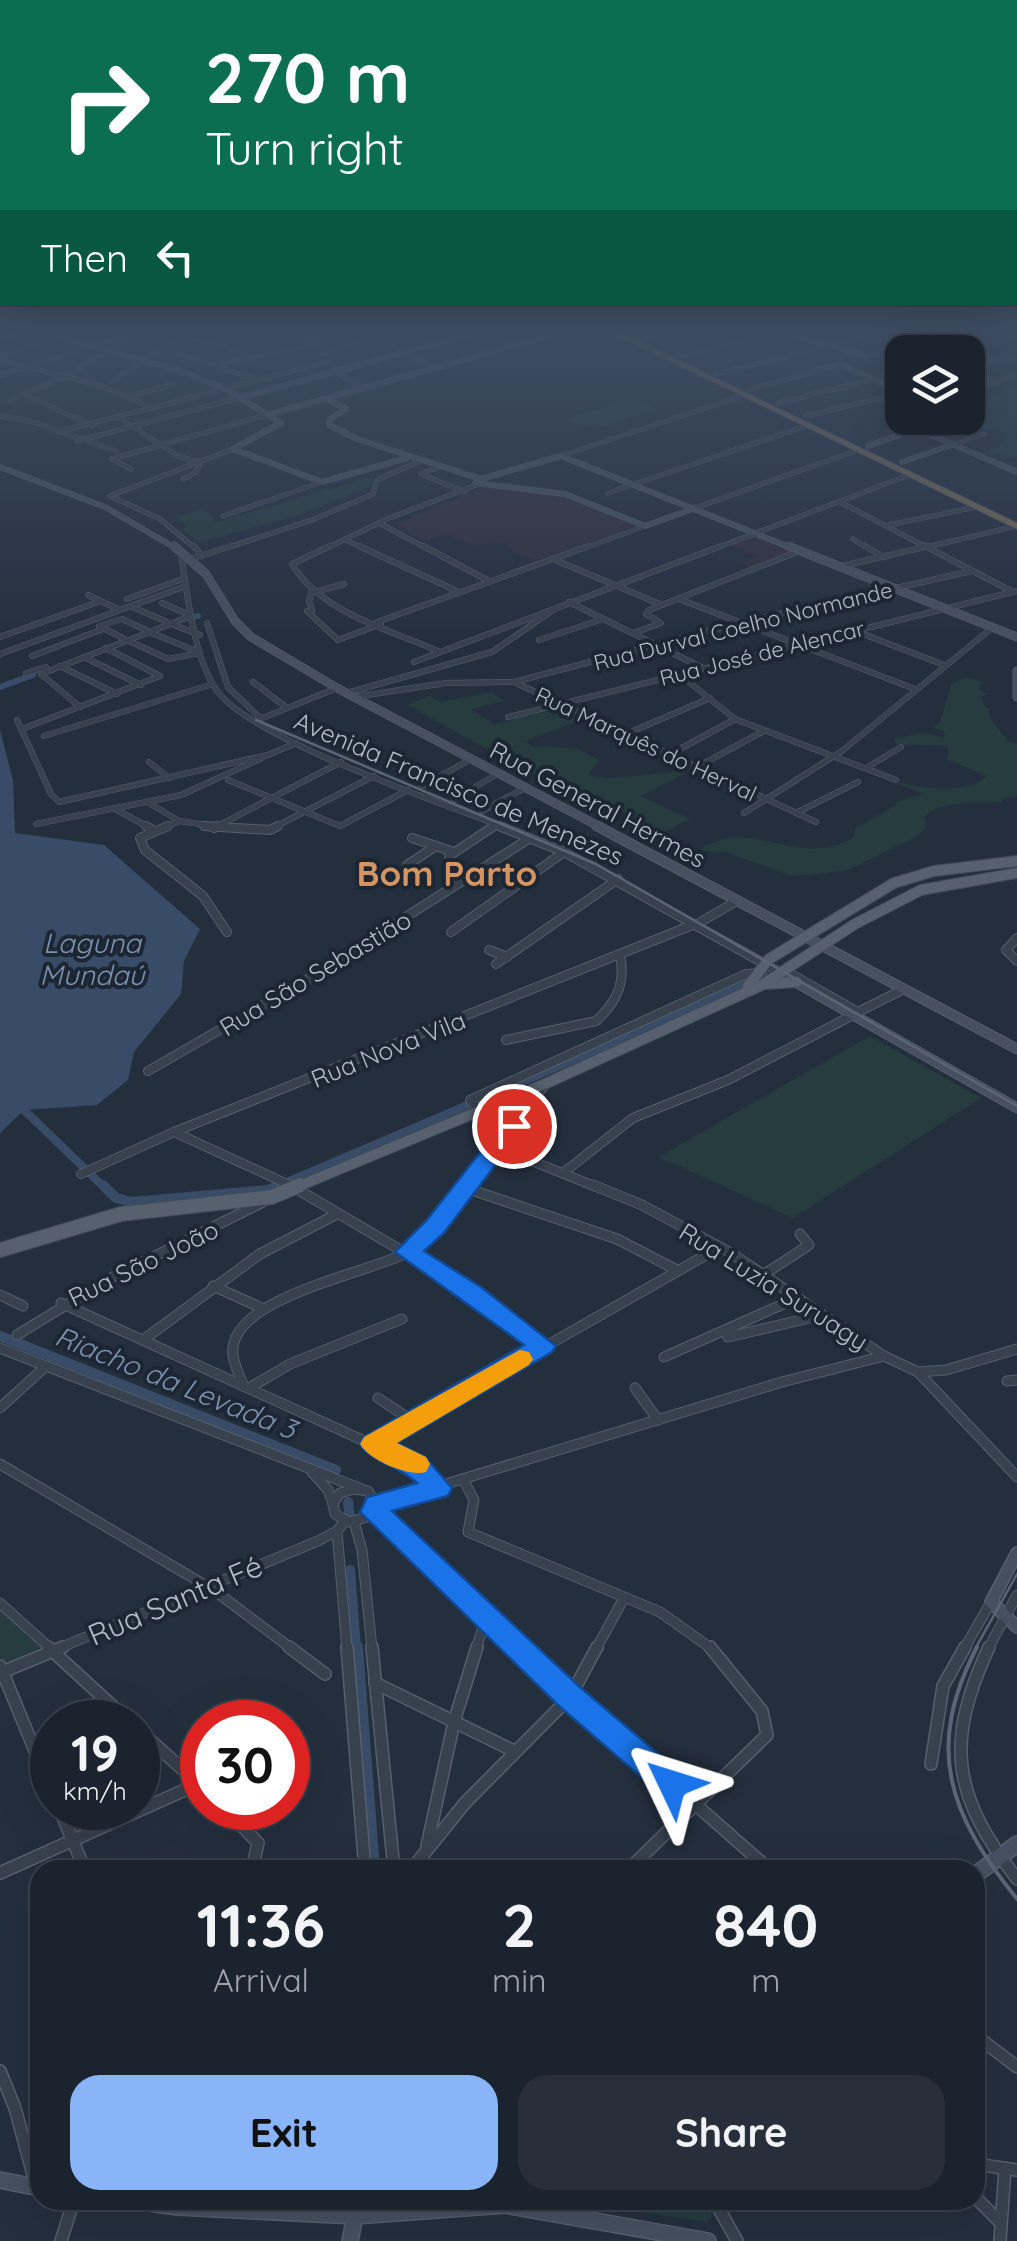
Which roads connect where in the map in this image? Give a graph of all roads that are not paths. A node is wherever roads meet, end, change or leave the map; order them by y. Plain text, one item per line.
1 (61, 434) edge
2 (108, 434) edge
3 (141, 434) edge
4 (201, 434) edge
5 (265, 434) edge
6 (347, 434) edge
7 (627, 434) edge
8 (770, 434) edge
9 (830, 434) edge
10 (839, 434) edge
11 (900, 435) edge
12 (932, 435) edge
13 (980, 435) edge
14 (77, 441) junction
15 (951, 443) junction
16 (161, 445) junction
17 (868, 446) junction
18 (233, 449) junction
19 (858, 450) junction
20 (116, 451) dead end
21 (561, 456) junction
22 (418, 462) junction
23 (902, 462) junction
24 (200, 464) junction
25 (0, 467) edge
26 (131, 468) dead end
27 (436, 468) junction
28 (1017, 472) edge
29 (909, 475) junction
30 (184, 480) dead end
31 (322, 482) junction
32 (479, 482) junction
33 (634, 484) junction
34 (458, 488) junction
35 (465, 492) junction
36 (608, 493) dead end
37 (845, 500) junction
38 (976, 506) junction
39 (694, 508) junction
40 (222, 516) dead end
41 (1017, 516) edge
42 (379, 523) junction
43 (645, 526) junction
44 (889, 526) junction
45 (1017, 526) edge
46 (756, 532) junction
47 (344, 540) junction
48 (854, 540) dead end
49 (928, 546) junction
50 (802, 550) junction
51 (202, 556) junction
52 (186, 557) junction
53 (884, 557) junction
54 (553, 559) junction
55 (842, 566) junction
56 (972, 571) junction
57 (185, 578) junction
58 (490, 581) junction
59 (344, 584) dead end
60 (612, 585) junction
61 (186, 586) junction
62 (895, 588) junction
63 (314, 591) junction
64 (1015, 591) edge
65 (460, 592) junction
66 (88, 595) dead end
67 (679, 598) junction
68 (101, 601) junction
69 (128, 602) junction
70 (569, 602) junction
71 (162, 603) dead end
72 (560, 604) junction
73 (662, 605) junction
74 (947, 608) junction
75 (120, 610) junction
76 (189, 614) junction
77 (602, 619) junction
78 (169, 623) junction
79 (207, 623) dead end
80 (379, 623) junction
81 (739, 623) junction
82 (103, 627) junction
83 (992, 627) junction
84 (148, 631) junction
85 (855, 631) junction
86 (634, 634) junction
87 (0, 637) edge
88 (82, 637) junction
89 (1017, 637) edge
90 (200, 638) junction
91 (126, 639) junction
92 (213, 640) junction
93 (539, 640) dead end
94 (796, 644) junction
95 (59, 646) junction
96 (660, 646) junction
97 (103, 647) junction
98 (438, 651) junction
99 (0, 654) edge
100 (201, 654) junction
101 (81, 656) junction
102 (414, 662) dead end
103 (58, 665) junction
104 (944, 666) junction
105 (703, 668) junction
106 (1017, 672) edge
107 (26, 673) dead end
108 (37, 674) junction
109 (679, 674) junction
110 (253, 682) dead end
111 (514, 682) junction
112 (213, 684) junction
113 (378, 685) junction
114 (142, 686) junction
115 (337, 688) junction
116 (915, 689) junction
117 (386, 690) junction
118 (117, 694) junction
119 (351, 695) junction
120 (1017, 695) edge
121 (710, 698) junction
122 (556, 704) junction
123 (80, 707) junction
124 (287, 708) junction
125 (508, 716) dead end
126 (260, 718) junction
127 (736, 719) junction
128 (17, 720) dead end
129 (251, 723) junction
130 (22, 729) junction
131 (762, 732) junction
132 (624, 735) junction
133 (44, 736) dead end
134 (296, 744) junction
135 (901, 746) dead end
136 (268, 755) junction
137 (669, 756) junction
138 (832, 756) junction
139 (471, 759) junction
140 (149, 762) dead end
141 (341, 762) junction
142 (697, 768) junction
143 (866, 768) junction
144 (497, 774) junction
145 (374, 776) junction
146 (169, 778) junction
147 (228, 780) junction
148 (896, 780) dead end
149 (858, 782) dead end
150 (421, 787) dead end
151 (525, 788) junction
152 (408, 790) junction
153 (272, 798) junction
154 (454, 800) dead end
155 (768, 801) junction
156 (148, 802) junction
157 (117, 810) junction
158 (306, 812) junction
159 (482, 812) dead end
160 (744, 813) dead end
161 (796, 813) junction
162 (180, 821) junction
163 (816, 822) dead end
164 (36, 824) dead end
165 (495, 825) junction
166 (214, 828) junction
167 (155, 831) junction
168 (412, 838) dead end
169 (530, 838) junction
170 (436, 846) junction
171 (564, 852) junction
172 (1017, 861) edge
173 (407, 865) dead end
174 (1017, 873) edge
175 (618, 878) junction
176 (737, 901) junction
177 (860, 902) junction
178 (877, 911) junction
179 (839, 916) junction
180 (698, 923) junction
181 (855, 924) junction
182 (227, 932) dead end
183 (451, 932) dead end
184 (806, 936) junction
185 (1017, 938) edge
186 (822, 944) junction
187 (489, 950) dead end
188 (783, 950) junction
189 (620, 956) junction
190 (507, 957) junction
191 (801, 958) junction
192 (1017, 961) edge
193 (496, 964) dead end
194 (782, 972) junction
195 (763, 974) junction
196 (797, 982) junction
197 (904, 990) junction
198 (855, 1014) junction
199 (674, 1016) junction
200 (587, 1024) junction
201 (506, 1040) dead end
202 (605, 1040) junction
203 (1017, 1049) edge
204 (148, 1071) dead end
205 (546, 1083) junction
206 (473, 1105) junction
207 (1017, 1108) edge
208 (174, 1132) junction
209 (424, 1134) joint
210 (497, 1147) junction
211 (85, 1172) dead end
212 (563, 1173) junction
213 (291, 1185) junction
214 (466, 1188) junction
215 (272, 1198) junction
216 (337, 1214) junction
217 (800, 1234) dead end
218 (720, 1247) junction
219 (0, 1250) edge
220 (408, 1252) junction
221 (677, 1270) junction
222 (763, 1275) junction
223 (213, 1286) junction
224 (0, 1295) edge
225 (797, 1298) junction
226 (61, 1303) junction
227 (22, 1306) dead end
228 (264, 1309) junction
229 (822, 1314) junction
230 (402, 1319) dead end
231 (17, 1335) dead end
232 (728, 1337) dead end
233 (143, 1340) junction
234 (543, 1346) junction
235 (0, 1348) edge
236 (1017, 1349) edge
237 (884, 1356) junction
238 (664, 1357) dead end
239 (46, 1366) junction
240 (918, 1372) junction
241 (246, 1386) junction
242 (636, 1388) dead end
243 (378, 1398) dead end
244 (0, 1408) edge
245 (658, 1420) junction
246 (413, 1421) junction
247 (374, 1444) junction
248 (0, 1464) edge
249 (308, 1469) junction
250 (1017, 1477) edge
251 (464, 1480) junction
252 (438, 1488) junction
253 (362, 1489) junction
254 (332, 1504) junction
255 (376, 1509) junction
256 (345, 1525) junction
257 (1017, 1553) edge
258 (206, 1586) junction
259 (1017, 1595) edge
260 (624, 1598) junction
261 (990, 1602) junction
262 (0, 1603) edge
263 (1006, 1614) junction
264 (486, 1618) junction
265 (1017, 1627) edge
266 (52, 1652) junction
267 (1, 1670) edge
268 (325, 1674) dead end
269 (375, 1682) junction
270 (570, 1697) junction
271 (105, 1700) edge
272 (454, 1722) junction
273 (30, 1739) edge
274 (160, 1750) edge
275 (514, 1751) junction
276 (931, 1764) dead end
277 (180, 1768) edge
278 (180, 1795) edge
279 (698, 1806) junction
280 (68, 1830) edge
281 (246, 1830) edge
282 (73, 1842) junction
283 (1017, 1844) edge
284 (426, 1848) junction
285 (998, 1858) junction
286 (30, 1860) edge
287 (31, 1860) edge
288 (81, 1860) edge
289 (254, 1860) edge
290 (364, 1860) edge
291 (393, 1860) edge
292 (417, 1860) edge
293 (641, 1860) edge
294 (759, 1860) edge
295 (985, 1868) edge
296 (0, 1873) edge
297 (1017, 1880) edge
298 (985, 2042) edge
299 (1017, 2066) edge
300 (0, 2071) edge
301 (30, 2160) edge
302 (985, 2165) edge
303 (1011, 2169) edge
304 (0, 2180) edge
305 (30, 2186) edge
306 (985, 2207) edge
307 (71, 2210) edge
308 (352, 2210) edge
309 (549, 2210) edge
310 (720, 2210) edge
311 (1001, 2223) junction
312 (61, 2241) edge
313 (350, 2241) edge
314 (708, 2241) edge
315 (737, 2241) edge
316 (1000, 2241) edge

1 - 14 street
2 - 14 street
3 - 16 street
4 - 16 street
5 - 18 street
6 - 32 street
7 - 21 street
8 - 33 street
9 - 19 highway
10 - 17 highway
11 - 17 street
12 - 15 street
13 - 15 street
14 - 20 street
15 - 23 street
15 - 28 street
16 - 24 street
16 - 26 street
17 - 23 highway
18 - 24 street
18 - 31 street
19 - 29 highway
19 - 39 street
21 - 32 street
21 - 33 street
22 - 27 street
22 - 31 street
22 - 51 street
23 - 41 highway
24 - 30 street
24 - 51 street
25 - 52 street, Rua General Hermes
27 - 32 street
27 - 34 street
29 - 37 street
29 - 38 highway
31 - 40 street
32 - 34 street
32 - 35 street
32 - 43 street
33 - 36 street
33 - 39 street
34 - 35 street
35 - 42 street
37 - 44 street
37 - 46 street
38 - 44 street
38 - 45 highway
39 - 43 street
39 - 46 street
42 - 47 street
42 - 58 street
43 - 54 street
44 - 49 street
45 - 49 street
46 - 50 street
46 - 60 street
47 - 63 street
47 - 65 street
48 - 53 street
49 - 53 street
49 - 56 street
50 - 55 street
50 - 67 street
51 - 52 street
52 - 57 street, Avenida Francisco de Menezes
52 - 115 street, Rua General Hermes
53 - 55 street
54 - 58 street
54 - 60 street
55 - 62 street
56 - 62 street, Rua Durval Coelho Normande
56 - 64 street
57 - 61 street, Avenida Francisco de Menezes
57 - 69 street
58 - 65 street
59 - 63 street
60 - 70 street
60 - 73 street
61 - 69 street
61 - 76 street, Avenida Francisco de Menezes
62 - 74 street
62 - 81 street, Rua Durval Coelho Normande
63 - 80 street
63 - 80 street
64 - 74 street, Rua José de Alencar
65 - 80 street
66 - 68 street
67 - 73 street
67 - 81 street
68 - 75 street
68 - 87 street
69 - 75 street
69 - 78 street
70 - 72 street
70 - 77 street
71 - 76 street
72 - 98 street
72 - 113 street
73 - 86 street
74 - 83 street
74 - 85 street, Rua José de Alencar
75 - 99 street
76 - 78 street
76 - 90 street, Avenida Francisco de Menezes
77 - 86 street
77 - 93 street
78 - 84 street
78 - 90 street
79 - 92 street
80 - 98 street
81 - 94 street
81 - 96 street, Rua Durval Coelho Normande
82 - 84 street
82 - 88 street
82 - 91 street
83 - 89 street
83 - 104 street
84 - 91 street
84 - 100 street
85 - 94 street, Rua José de Alencar
85 - 104 street
86 - 96 street
88 - 95 street
88 - 97 street
90 - 92 street
90 - 100 street, Avenida Francisco de Menezes
91 - 97 street
91 - 100 street
92 - 126 street
94 - 105 street, Rua José de Alencar
94 - 116 street
95 - 101 street
95 - 103 street
96 - 105 street
96 - 111 street, Rua Durval Coelho Normande
97 - 101 street
97 - 114 street
98 - 102 street
100 - 112 street, Avenida Francisco de Menezes
101 - 103 street
101 - 114 street
103 - 108 street
103 - 118 street
104 - 116 street
105 - 109 street, Rua José de Alencar
106 - 120 street
107 - 108 street
108 - 123 street
109 - 121 street
109 - 122 street, Rua José de Alencar
110 - 124 street
111 - 117 street, Rua Marquês do Herval
111 - 122 street, Rua Marquês do Herval
112 - 129 street, Avenida Francisco de Menezes
112 - 133 street
113 - 117 street
113 - 119 street
114 - 118 street
115 - 119 street, Rua General Hermes
115 - 124 street
116 - 138 street
117 - 119 street, Rua Marquês do Herval
118 - 123 street
119 - 139 street, Rua General Hermes
121 - 127 street
121 - 132 street
122 - 125 street, Rua José de Alencar
122 - 132 street, Rua Marquês do Herval
123 - 130 street
124 - 126 street
126 - 129 street
127 - 131 street
127 - 137 street
128 - 130 street
129 - 134 street, Avenida Francisco de Menezes
130 - 146 street
131 - 138 street
131 - 142 street
132 - 137 street, Rua Marquês do Herval
134 - 136 street
134 - 141 street, Avenida Francisco de Menezes
135 - 143 street
136 - 146 street
136 - 147 street
137 - 142 street, Rua Marquês do Herval
138 - 143 street
138 - 155 street
139 - 144 street, Rua General Hermes
139 - 150 street
140 - 146 street
141 - 145 street, Avenida Francisco de Menezes
141 - 153 street
142 - 155 street, Rua Marquês do Herval
143 - 148 street
144 - 151 street, Rua General Hermes
144 - 154 street
145 - 152 street, Avenida Francisco de Menezes
145 - 158 street
147 - 153 street
147 - 156 street
149 - 161 street
151 - 159 street
151 - 176 street, Rua General Hermes
152 - 158 street
152 - 165 street, Avenida Francisco de Menezes
153 - 158 street
153 - 166 street
155 - 160 street
155 - 161 street, Rua Marquês do Herval
156 - 157 street
156 - 162 street
157 - 164 street
157 - 167 street
158 - 166 street
161 - 163 street, Rua Marquês do Herval
162 - 166 street
162 - 167 street
165 - 169 street, Avenida Francisco de Menezes
165 - 170 street
167 - 182 street
168 - 170 street
169 - 171 street, Avenida Francisco de Menezes
169 - 204 street, Rua São Sebastião
170 - 173 street
171 - 175 street, Avenida Francisco de Menezes
171 - 183 street
172 - 177 main road
174 - 178 main road
175 - 180 street, Avenida Francisco de Menezes
175 - 190 street
176 - 180 street, Rua Nova Vila
176 - 184 street, Rua General Hermes
177 - 178 main road
177 - 179 main road
178 - 181 main road
179 - 181 main road
179 - 184 main road
180 - 189 street, Rua Nova Vila
180 - 195 street, Avenida Francisco de Menezes
181 - 186 main road
184 - 186 street, Rua General Hermes
184 - 188 main road
185 - 192 street
186 - 191 main road
186 - 197 street, Rua General Hermes
187 - 190 street
188 - 191 main road
188 - 195 main road
189 - 200 street
189 - 208 street, Rua Nova Vila
190 - 193 street
191 - 194 main road
194 - 195 main road
194 - 195 street, Avenida Francisco de Menezes
194 - 196 street, Avenida Francisco de Menezes
194 - 198 street
195 - 196 main road
195 - 199 main road
195 - 199 street
196 - 198 street, Avenida Francisco de Menezes
197 - 198 street
197 - 203 street, Rua General Hermes
198 - 207 street, Avenida Francisco de Menezes
198 - 212 street
199 - 202 street
199 - 205 main road
200 - 201 street
200 - 202 street
202 - 206 street
205 - 206 main road
205 - 210 street
206 - 209 main road
208 - 211 street, Rua Nova Vila
208 - 213 street
209 - 213 main road
210 - 212 street, Rua Luzia Suruagy
210 - 214 street
212 - 218 street, Rua Luzia Suruagy
213 - 215 main road
213 - 216 street
214 - 220 street
214 - 221 street
215 - 219 main road
215 - 226 street, Rua São João
216 - 220 street
216 - 223 street
217 - 222 street
218 - 221 street
218 - 222 street, Rua Luzia Suruagy
220 - 228 street
220 - 234 street
221 - 234 street
222 - 225 street, Rua Luzia Suruagy
223 - 228 street
223 - 233 street
224 - 227 street
225 - 229 street, Rua Luzia Suruagy
225 - 238 street
226 - 231 street, Rua São João
226 - 233 street
228 - 241 street
229 - 232 street
229 - 237 street, Rua Luzia Suruagy
230 - 241 street
233 - 241 street
234 - 246 street
235 - 239 street
236 - 240 street
237 - 240 street, Rua Luzia Suruagy
237 - 245 street
239 - 244 street
239 - 249 street
240 - 250 street, Rua Luzia Suruagy
241 - 247 street
242 - 245 street
243 - 246 street
245 - 251 street
246 - 247 street
247 - 252 street
248 - 258 street
249 - 253 street
249 - 254 street
251 - 252 street
251 - 260 street
252 - 255 street
253 - 254 street
253 - 255 street
254 - 256 street
255 - 256 street
255 - 264 street
256 - 258 street, Rua Santa Fé
256 - 269 street
256 - 290 street
257 - 261 street
258 - 266 street, Rua Santa Fé
258 - 268 street
259 - 263 street
260 - 270 street
260 - 279 street
261 - 263 street
261 - 276 street
262 - 266 street
263 - 265 street
263 - 285 street
264 - 270 street
264 - 272 street
266 - 267 street, Rua Santa Fé
266 - 271 street
267 - 273 street
269 - 272 street
269 - 291 street
270 - 275 street
270 - 279 street
272 - 275 street
272 - 284 street
274 - 277 street
275 - 284 street
278 - 282 street
279 - 293 street
279 - 294 street
280 - 282 street
281 - 289 street
282 - 287 street
282 - 288 street
283 - 285 street
284 - 292 street
285 - 295 street
285 - 297 street
286 - 296 street
298 - 299 street
300 - 301 street
302 - 303 street
303 - 311 street
304 - 305 street
306 - 311 street
307 - 312 street
308 - 313 street
309 - 314 street
310 - 315 street
311 - 316 street

